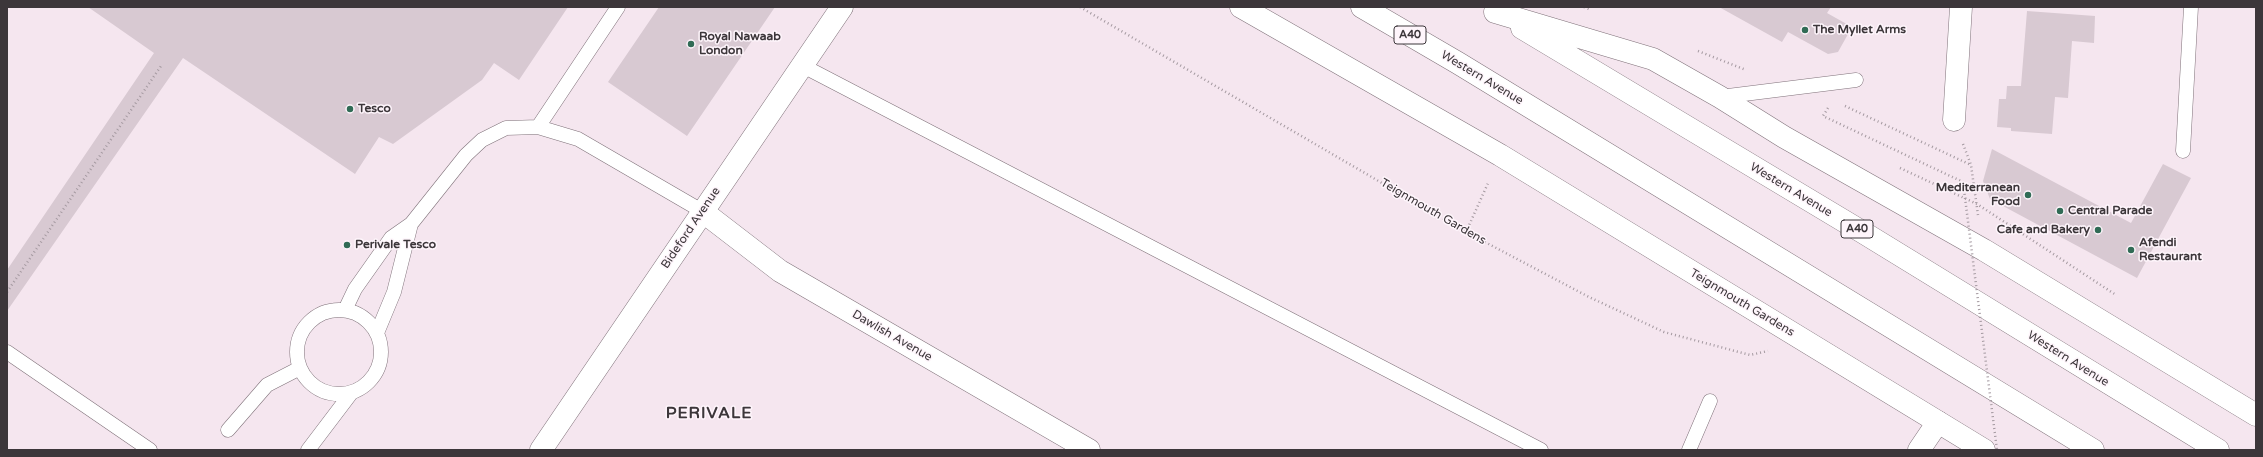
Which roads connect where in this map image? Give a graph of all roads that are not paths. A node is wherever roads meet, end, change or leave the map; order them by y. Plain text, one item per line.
1 (618, 7) edge
2 (842, 7) edge
3 (1241, 7) edge
4 (1362, 7) edge
5 (1961, 7) edge
6 (2191, 7) edge
7 (1490, 9) edge
8 (803, 66) junction
9 (1856, 80) dead end
10 (1720, 97) junction
11 (1954, 120) dead end
12 (538, 127) junction
13 (2183, 151) dead end
14 (702, 211) junction
15 (411, 224) junction
16 (345, 310) junction
17 (377, 333) junction
18 (7, 352) edge
19 (300, 368) junction
20 (352, 392) junction
21 (1710, 402) dead end
22 (2256, 415) edge
23 (1938, 422) junction
24 (228, 430) dead end
25 (1083, 449) edge
26 (150, 450) edge
27 (308, 450) edge
28 (541, 450) edge
29 (1541, 450) edge
30 (1690, 450) edge
31 (1920, 450) edge
32 (1984, 450) edge
33 (2093, 450) edge
34 (2218, 450) edge

1 - 12 lane
2 - 8 main road, Bideford Avenue
3 - 23 main road, Teignmouth Gardens
4 - 33 main road, Western Avenue / A40
5 - 11 main road
6 - 13 lane
7 - 10 main road, A40
7 - 34 main road, Western Avenue / A40
8 - 14 main road, Bideford Avenue
8 - 29 lane
9 - 10 lane
10 - 22 main road, A40
12 - 14 lane
12 - 15 lane
14 - 25 main road, Dawlish Avenue
14 - 28 main road, Bideford Avenue
15 - 16 lane
15 - 17 lane
16 - 17 lane
16 - 19 lane
17 - 20 lane
18 - 26 lane
19 - 20 lane
19 - 24 lane
20 - 27 lane
21 - 30 lane
23 - 31 main road
23 - 32 main road, Teignmouth Gardens

